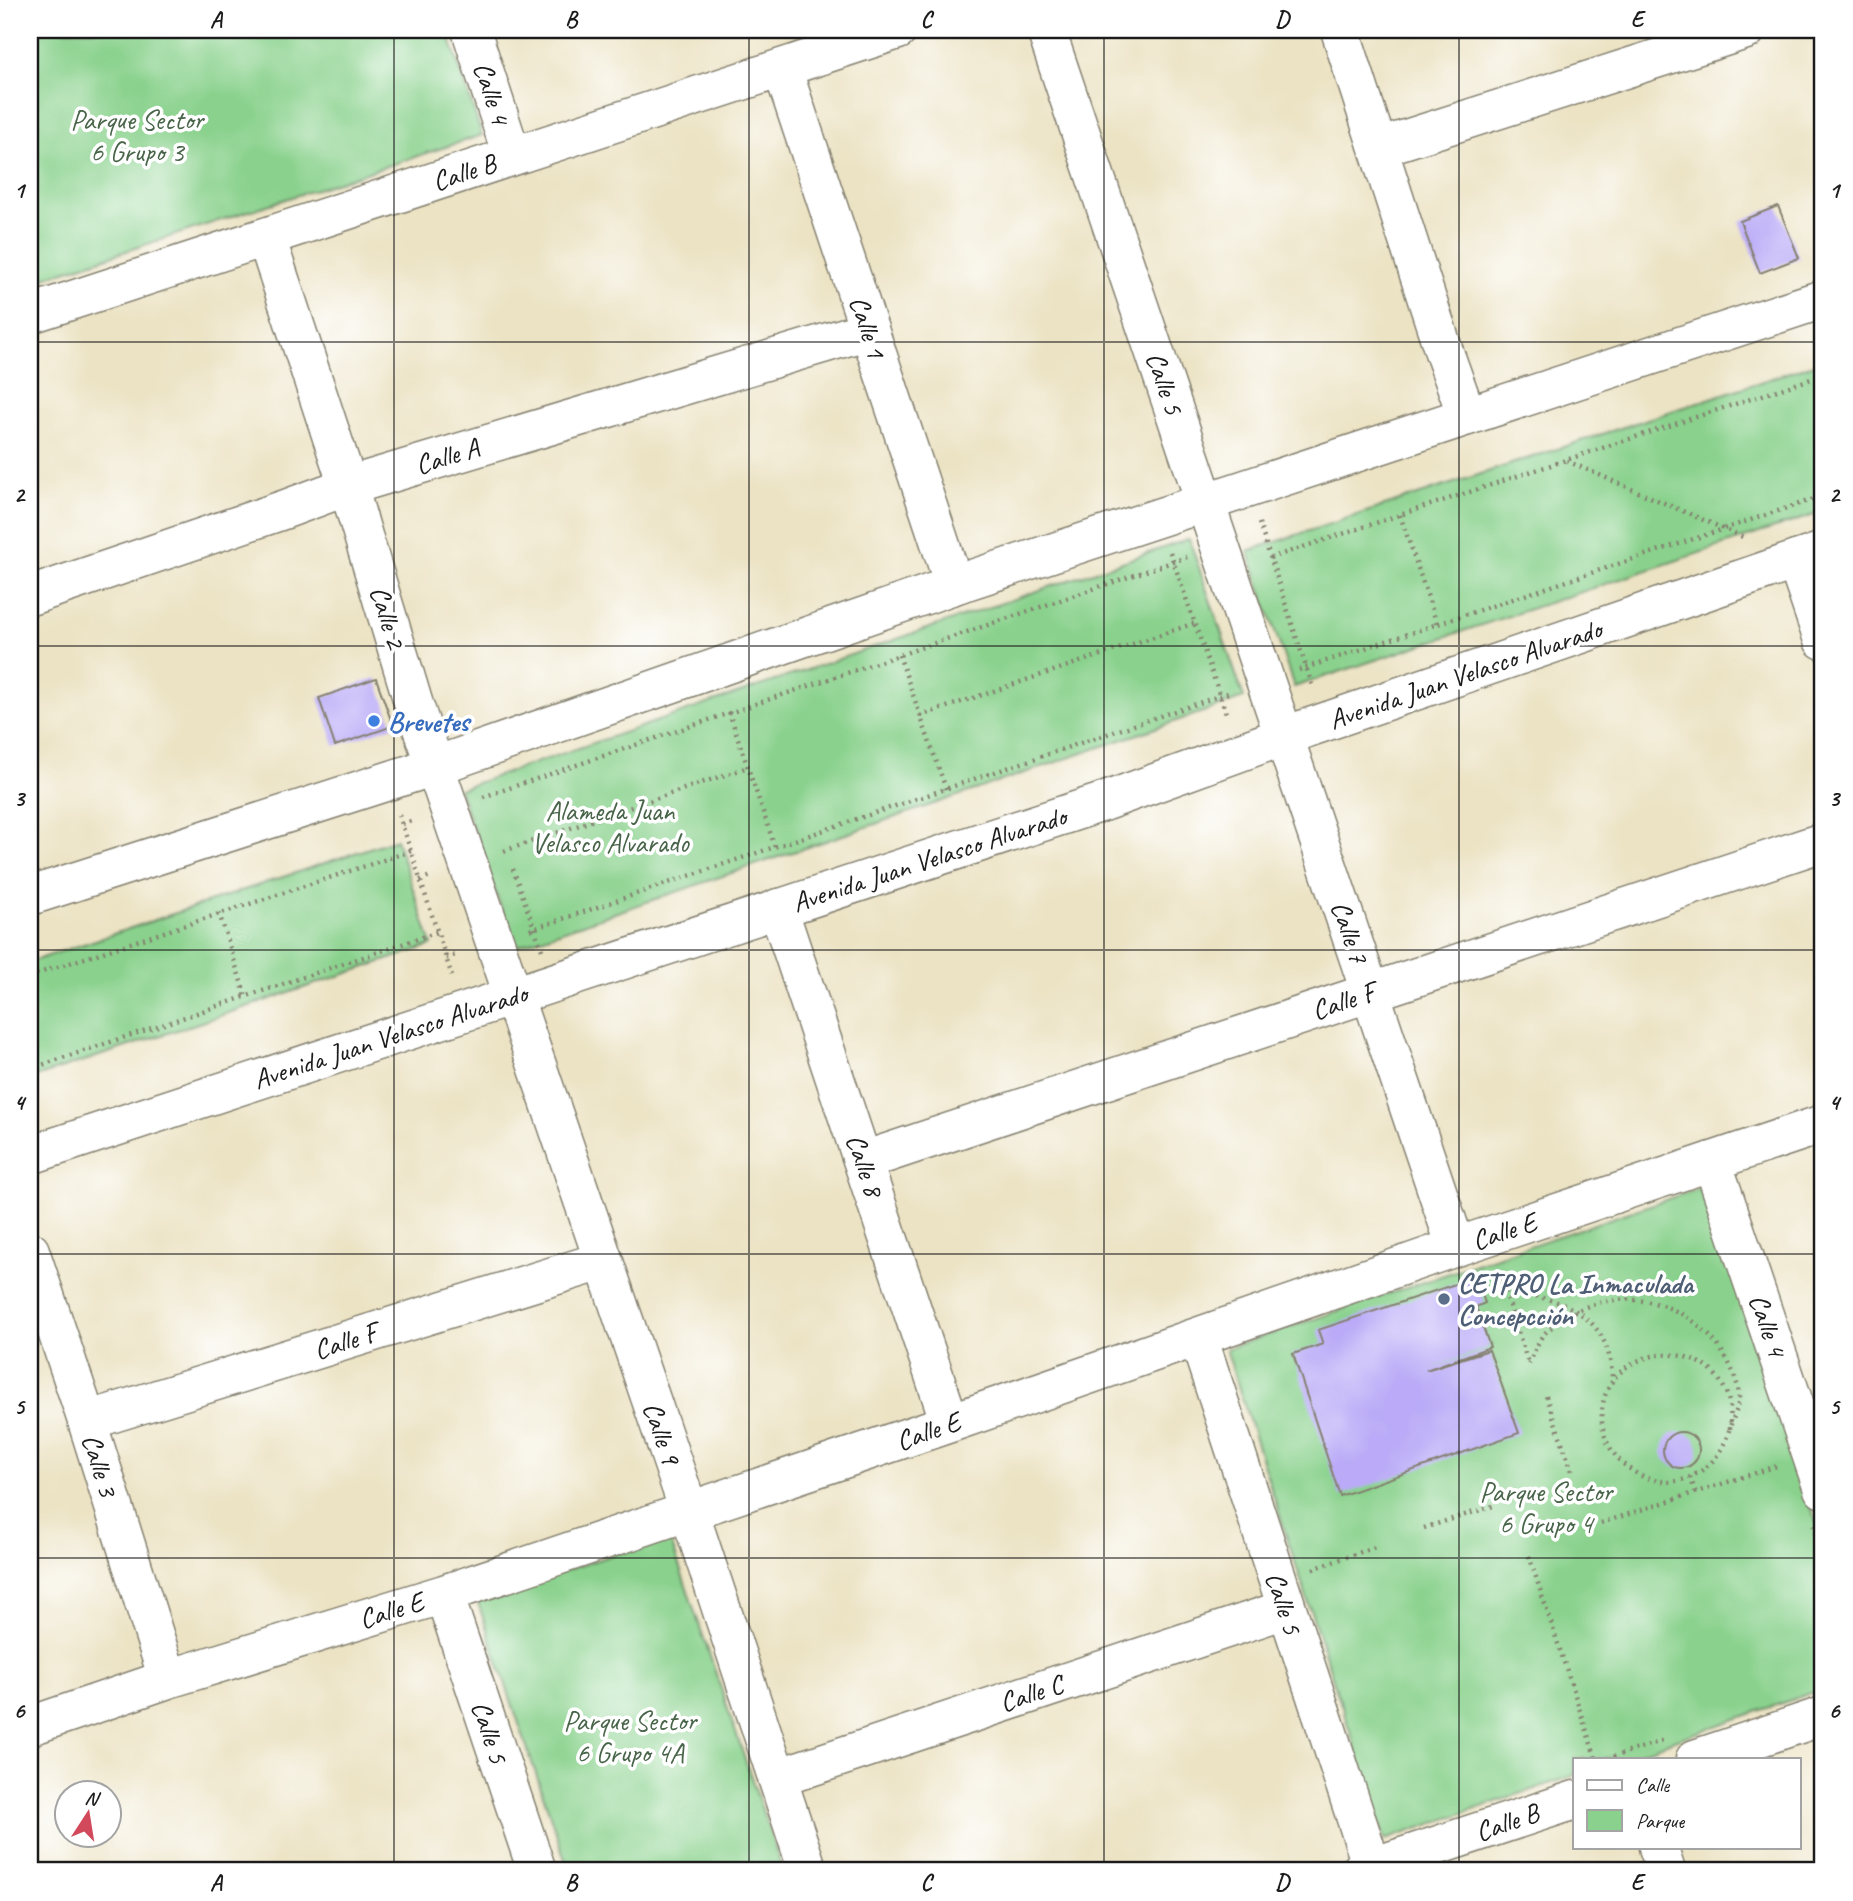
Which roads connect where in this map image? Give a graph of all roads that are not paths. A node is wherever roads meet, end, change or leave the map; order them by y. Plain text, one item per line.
1 (471, 30) edge
2 (898, 30) edge
3 (1046, 30) edge
4 (1340, 30) edge
5 (1746, 30) edge
6 (782, 68) junction
7 (1378, 148) junction
8 (512, 156) junction
9 (266, 237) junction
10 (1823, 299) edge
11 (30, 314) edge
12 (869, 330) junction
13 (1467, 416) junction
14 (348, 486) junction
15 (1205, 503) junction
16 (1810, 556) edge
17 (954, 585) junction
18 (30, 596) edge
19 (1823, 640) edge
20 (1284, 736) junction
21 (435, 766) junction
22 (1823, 842) edge
23 (30, 896) edge
24 (778, 908) junction
25 (1370, 993) junction
26 (512, 996) junction
27 (1823, 1124) edge
28 (30, 1155) edge
29 (863, 1161) junction
30 (1712, 1161) junction
31 (1457, 1247) junction
32 (30, 1251) edge
33 (602, 1261) junction
34 (1198, 1337) junction
35 (87, 1421) junction
36 (950, 1423) junction
37 (1815, 1446) edge
38 (689, 1511) junction
39 (444, 1594) junction
40 (1282, 1595) junction
41 (167, 1679) junction
42 (1823, 1716) edge
43 (30, 1726) edge
44 (1698, 1758) edge
45 (777, 1778) junction
46 (1573, 1801) edge
47 (1658, 1848) edge
48 (528, 1869) edge
49 (1366, 1869) edge
50 (808, 1871) edge
51 (1666, 1871) edge

1 - 8 street, Calle 4
2 - 6 street, Calle B
3 - 15 street, Calle 5
4 - 7 street
5 - 7 street
6 - 8 street, Calle B
6 - 12 street, Calle 1
7 - 13 street
8 - 9 street, Calle B
9 - 11 street, Calle B
9 - 14 street, Calle 2
10 - 13 street
12 - 14 street, Calle A
12 - 17 street, Calle 1
13 - 15 street
14 - 18 street, Calle A
14 - 21 street, Calle 2
15 - 17 street
15 - 20 street, Calle 5
16 - 19 street
16 - 20 street, Avenida Juan Velasco Alvarado
17 - 21 street
20 - 24 street, Avenida Juan Velasco Alvarado
20 - 25 street, Calle 7
21 - 23 street
21 - 26 street, Calle 2
22 - 25 street, Calle F
24 - 26 street, Avenida Juan Velasco Alvarado
24 - 29 street, Calle 8
25 - 29 street, Calle F
25 - 31 street, Calle 7
26 - 28 street, Avenida Juan Velasco Alvarado
26 - 33 street, Calle 9
27 - 30 street, Calle E
29 - 36 street, Calle 8
30 - 31 street, Calle E
30 - 37 street, Calle 4
31 - 34 street, Calle E
32 - 35 street, Calle 3
33 - 35 street, Calle F
33 - 38 street, Calle 9
34 - 36 street, Calle E
34 - 40 street, Calle 5
35 - 41 street, Calle 3
36 - 38 street, Calle E
38 - 39 street, Calle E
38 - 45 street, Calle 9
39 - 41 street, Calle E
39 - 48 street, Calle 5
40 - 45 street, Calle C
40 - 49 street, Calle 5
41 - 43 street, Calle E
42 - 44 street
45 - 50 street, Calle 9
46 - 49 street, Calle B
47 - 51 street

